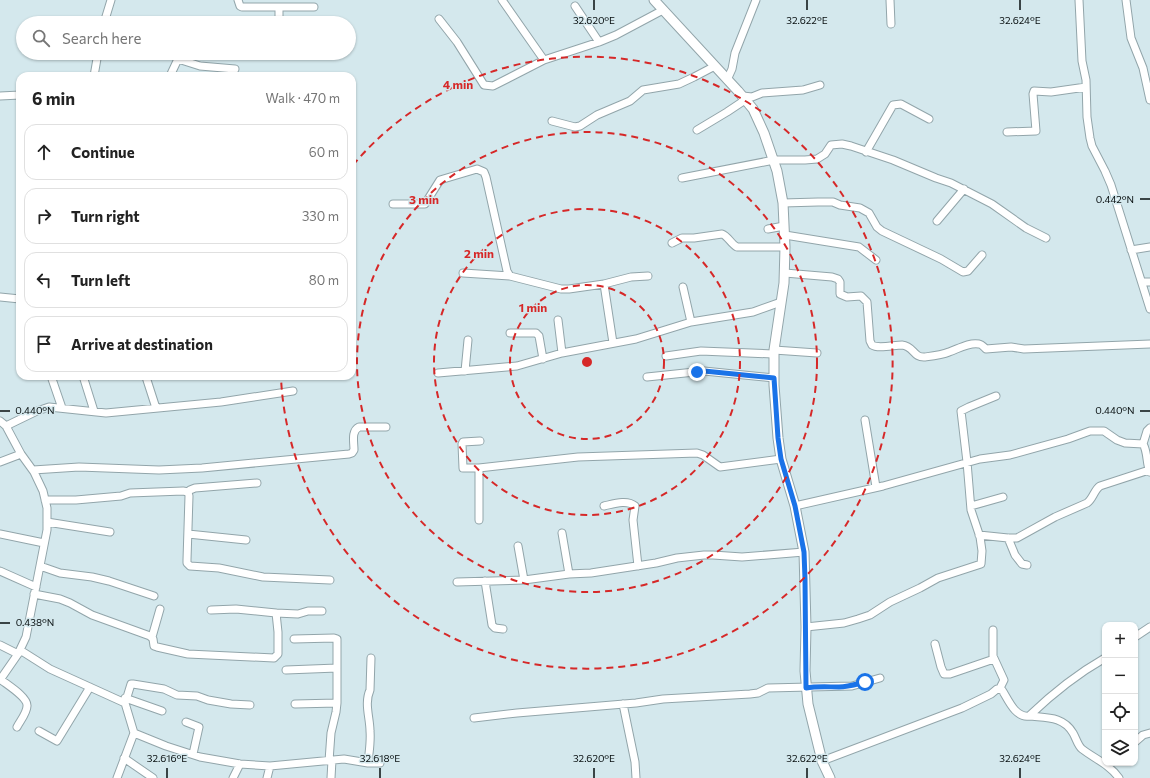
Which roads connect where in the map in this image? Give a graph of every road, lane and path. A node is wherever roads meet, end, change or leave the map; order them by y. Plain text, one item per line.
1 (111, 0) edge
2 (238, 0) edge
3 (502, 0) edge
4 (654, 0) edge
5 (756, 0) edge
6 (890, 0) edge
7 (1079, 0) edge
8 (1126, 0) edge
9 (575, 6) dead end
10 (279, 7) junction
11 (314, 7) dead end
12 (663, 10) junction
13 (106, 16) edge
14 (279, 16) edge
15 (439, 19) dead end
16 (891, 24) dead end
17 (599, 42) junction
18 (97, 60) edge
19 (177, 60) edge
20 (187, 60) edge
21 (544, 60) junction
22 (715, 66) junction
23 (235, 69) dead end
24 (95, 72) edge
25 (172, 72) edge
26 (727, 80) junction
27 (820, 85) dead end
28 (1086, 88) junction
29 (16, 95) edge
30 (0, 96) edge
31 (744, 98) junction
32 (1150, 100) edge
33 (929, 119) dead end
34 (552, 121) dead end
35 (697, 130) dead end
36 (1007, 132) dead end
37 (866, 152) junction
38 (774, 160) junction
39 (682, 178) dead end
40 (964, 189) junction
41 (783, 203) junction
42 (393, 204) dead end
43 (937, 221) dead end
44 (768, 229) dead end
45 (785, 231) junction
46 (1046, 238) dead end
47 (672, 243) dead end
48 (785, 246) junction
49 (1150, 247) edge
50 (1131, 250) junction
51 (982, 255) dead end
52 (876, 260) dead end
53 (463, 273) dead end
54 (785, 273) junction
55 (510, 276) junction
56 (648, 276) dead end
57 (1142, 282) junction
58 (1150, 282) edge
59 (604, 284) junction
60 (683, 287) dead end
61 (0, 298) edge
62 (16, 300) edge
63 (781, 302) junction
64 (1150, 309) edge
65 (558, 320) dead end
66 (691, 322) junction
67 (510, 333) dead end
68 (468, 340) dead end
69 (613, 343) junction
70 (1150, 344) edge
71 (774, 352) junction
72 (562, 353) junction
73 (817, 354) dead end
74 (666, 356) dead end
75 (543, 359) junction
76 (465, 371) junction
77 (438, 374) dead end
78 (647, 377) dead end
79 (774, 378) junction
80 (53, 380) edge
81 (84, 380) edge
82 (147, 380) edge
83 (294, 391) dead end
84 (996, 396) dead end
85 (62, 408) junction
86 (156, 408) junction
87 (94, 411) junction
88 (865, 420) dead end
89 (3, 423) edge
90 (386, 427) dead end
91 (1150, 428) edge
92 (480, 441) dead end
93 (1143, 444) junction
94 (21, 454) junction
95 (781, 459) junction
96 (0, 462) edge
97 (968, 462) junction
98 (479, 468) junction
99 (33, 470) junction
100 (1150, 471) edge
101 (257, 483) dead end
102 (876, 487) junction
103 (188, 492) junction
104 (1003, 497) dead end
105 (45, 500) junction
106 (604, 506) dead end
107 (795, 506) junction
108 (971, 506) junction
109 (479, 520) dead end
110 (47, 522) junction
111 (110, 532) dead end
112 (0, 534) edge
113 (188, 534) junction
114 (562, 534) dead end
115 (979, 535) junction
116 (1008, 538) junction
117 (246, 540) dead end
118 (44, 543) junction
119 (518, 546) dead end
120 (804, 552) junction
121 (1027, 565) dead end
122 (40, 566) junction
123 (638, 566) junction
124 (0, 571) edge
125 (569, 574) junction
126 (330, 580) dead end
127 (524, 580) junction
128 (485, 581) junction
129 (456, 582) dead end
130 (36, 586) junction
131 (34, 594) junction
132 (154, 596) dead end
133 (160, 609) dead end
134 (211, 610) dead end
135 (322, 611) dead end
136 (276, 613) junction
137 (1150, 627) edge
138 (806, 628) junction
139 (503, 629) dead end
140 (993, 630) dead end
141 (1138, 635) edge
142 (152, 637) junction
143 (294, 640) dead end
144 (935, 644) dead end
145 (0, 645) edge
146 (19, 652) junction
147 (371, 658) dead end
148 (994, 658) junction
149 (1102, 660) edge
150 (337, 668) junction
151 (286, 670) dead end
152 (880, 678) dead end
153 (0, 679) edge
154 (90, 687) junction
155 (806, 688) junction
156 (1000, 688) junction
157 (125, 700) junction
158 (336, 703) junction
159 (295, 704) dead end
160 (622, 704) junction
161 (250, 705) dead end
162 (162, 711) dead end
163 (1029, 716) junction
164 (474, 718) dead end
165 (186, 722) dead end
166 (17, 726) dead end
167 (39, 731) dead end
168 (134, 733) junction
169 (1150, 733) edge
170 (1138, 739) edge
171 (193, 754) junction
172 (124, 758) junction
173 (1102, 760) edge
174 (330, 761) junction
175 (822, 761) junction
176 (368, 763) junction
177 (380, 763) dead end
178 (240, 764) junction
179 (270, 766) junction
180 (1113, 766) edge
181 (117, 778) edge
182 (153, 778) edge
183 (233, 778) edge
184 (267, 778) edge
185 (331, 778) edge
186 (636, 778) edge
187 (830, 778) edge
188 (1119, 778) edge

1 - 13 street
2 - 10 street
3 - 21 street
4 - 12 street
5 - 26 street
6 - 16 street
7 - 28 street
8 - 32 street
9 - 17 street
10 - 11 street
10 - 14 street
12 - 17 street
12 - 22 street
15 - 21 street
17 - 21 street
18 - 24 street
19 - 25 street
20 - 23 street
22 - 26 street
22 - 34 street
26 - 31 street
27 - 31 street
28 - 36 street
28 - 50 street
29 - 30 street
31 - 35 street
31 - 38 street
33 - 37 street
37 - 38 street
37 - 40 street
38 - 39 street
38 - 41 street
40 - 43 street
40 - 46 street
41 - 45 street
41 - 51 street
42 - 55 street
44 - 45 street
45 - 48 street
45 - 52 street
47 - 48 street
48 - 54 street
49 - 50 street
50 - 57 street
53 - 55 street
54 - 63 street
54 - 70 street
55 - 59 street
56 - 59 street
57 - 58 street
57 - 64 street
59 - 69 street
60 - 66 street
61 - 62 street
63 - 66 street
63 - 71 street
65 - 72 street
66 - 69 street
67 - 75 street
68 - 76 street
69 - 72 street
71 - 73 street
71 - 74 street
71 - 79 street
72 - 75 street
75 - 76 street
76 - 77 street
78 - 79 street
79 - 95 street
80 - 85 street
81 - 87 street
82 - 86 street
83 - 86 street
84 - 97 street
85 - 87 street
85 - 89 street
86 - 87 street
88 - 102 street
89 - 94 street
90 - 99 street
91 - 93 street
92 - 98 street
93 - 97 street
93 - 100 street
94 - 96 street
94 - 99 street
95 - 98 street
95 - 107 street
97 - 102 street
97 - 108 street
98 - 109 street
99 - 105 street
100 - 116 street
101 - 103 street
102 - 107 street
103 - 105 street
103 - 113 street
104 - 108 street
105 - 110 street
106 - 123 street
107 - 120 street
108 - 115 street
110 - 111 street
110 - 118 street
112 - 118 street
113 - 117 street
113 - 126 street
114 - 125 street
115 - 116 street
115 - 138 street
116 - 121 street
118 - 122 street
119 - 127 street
120 - 123 street
120 - 138 street
122 - 130 street
122 - 132 street
123 - 125 street
124 - 130 street
125 - 127 street
127 - 128 street
128 - 129 street
128 - 139 street
130 - 131 street
131 - 142 street
131 - 146 street
133 - 142 street
134 - 136 street
135 - 136 street
136 - 142 street
137 - 141 street
138 - 155 street
140 - 148 street
143 - 150 street
144 - 148 street
145 - 146 street
146 - 153 street
146 - 154 street
147 - 176 street
148 - 156 street
149 - 163 street
150 - 151 street
150 - 158 street
152 - 155 street
153 - 166 street
154 - 157 street
154 - 167 street
155 - 160 street
155 - 175 street
156 - 163 street
156 - 175 street
157 - 161 street
157 - 162 street
157 - 168 street
158 - 159 street
158 - 174 street
160 - 164 street
160 - 186 street
163 - 173 street
165 - 171 street
168 - 171 street
168 - 172 street
169 - 170 street
171 - 178 street
172 - 181 street
172 - 182 street
174 - 176 street
174 - 179 street
174 - 185 street
175 - 187 street
176 - 177 street
178 - 179 street
178 - 183 street
179 - 184 street
180 - 188 street

